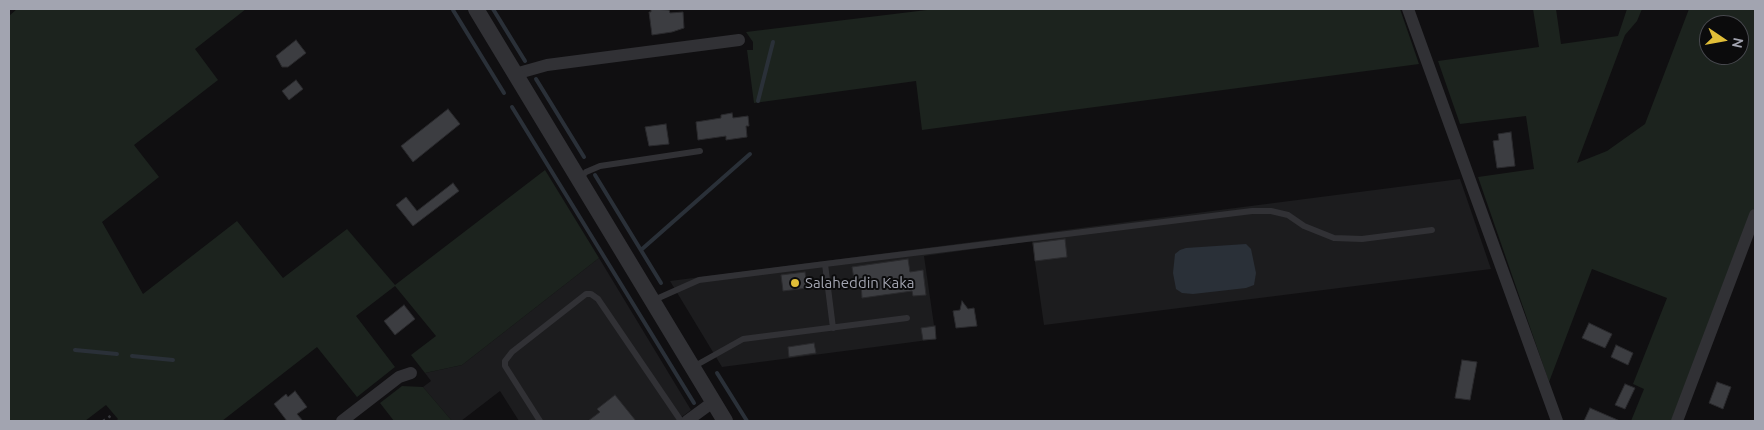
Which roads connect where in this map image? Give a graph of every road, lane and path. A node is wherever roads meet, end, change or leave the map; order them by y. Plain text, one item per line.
1 (476, 9) edge
2 (1408, 9) edge
3 (739, 40) dead end
4 (515, 74) junction
5 (700, 151) dead end
6 (579, 178) junction
7 (1755, 215) edge
8 (1432, 230) dead end
9 (825, 264) junction
10 (652, 301) junction
11 (907, 318) dead end
12 (833, 328) junction
13 (692, 367) junction
14 (412, 373) dead end
15 (713, 402) junction
16 (112, 415) dead end
17 (103, 421) edge
18 (342, 421) edge
19 (540, 421) edge
20 (680, 421) edge
21 (687, 421) edge
22 (725, 421) edge
23 (1557, 421) edge
24 (1677, 421) edge

1 - 4 street
2 - 23 street
3 - 4 street
4 - 6 street
5 - 6 lane
6 - 10 street
7 - 24 street
8 - 9 lane
9 - 10 lane
9 - 12 lane
10 - 13 street
11 - 12 lane
12 - 13 lane
13 - 15 street
14 - 18 street
15 - 21 street
15 - 22 street
16 - 17 path
19 - 20 lane

